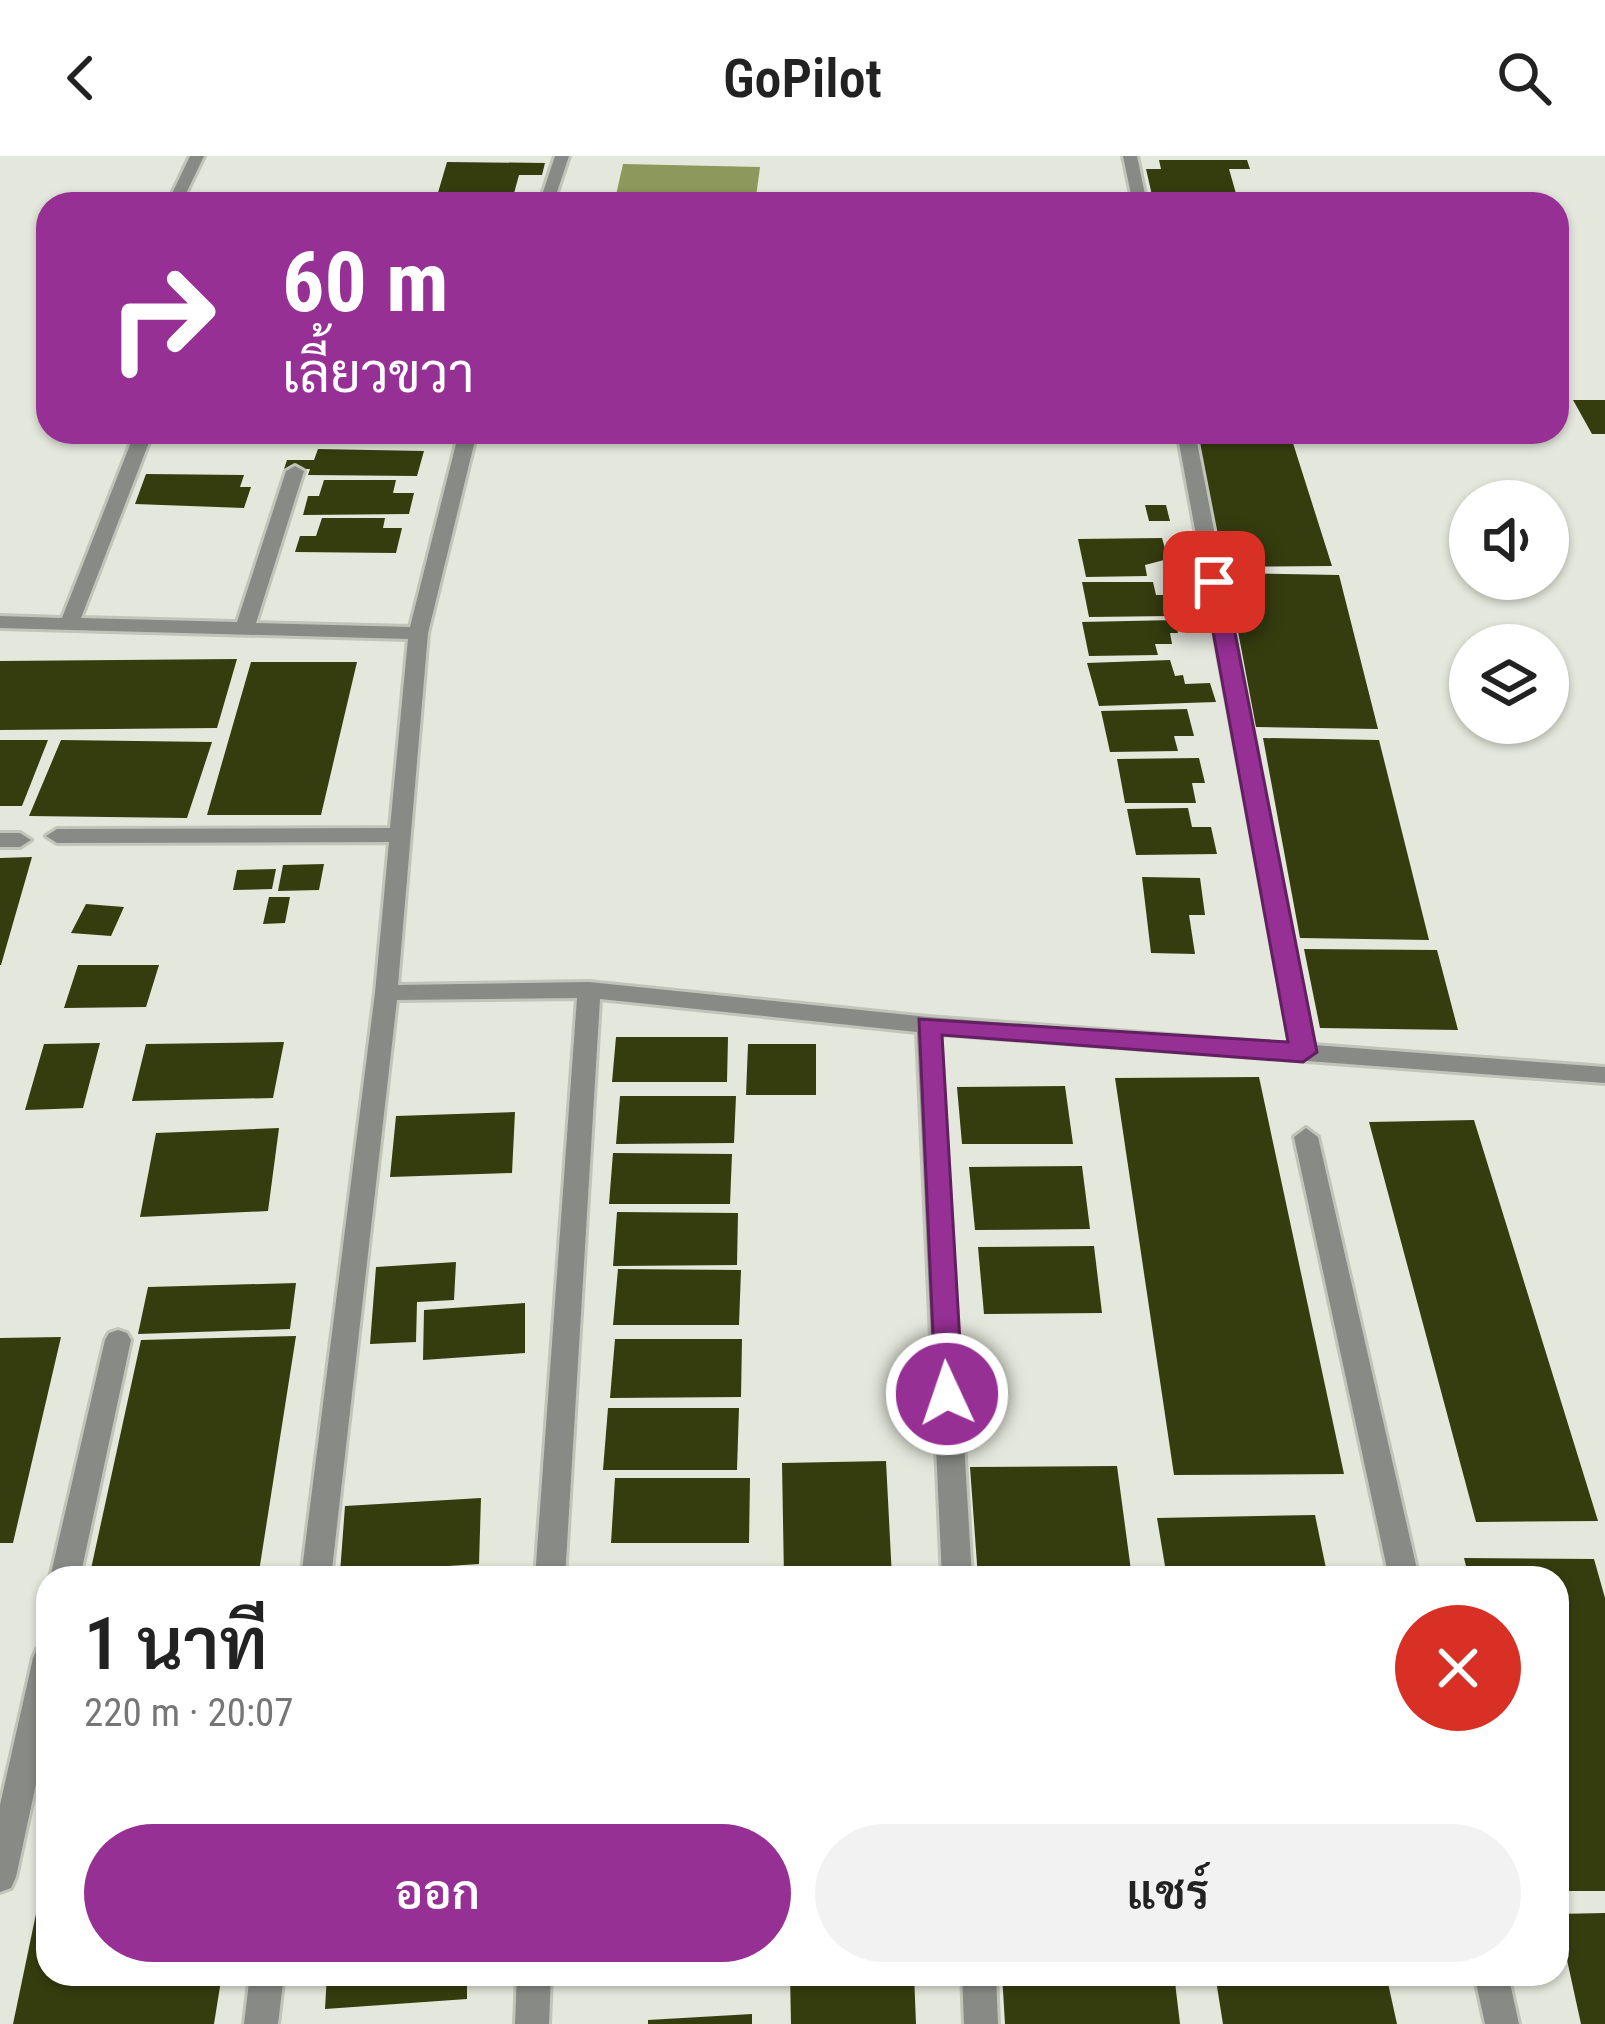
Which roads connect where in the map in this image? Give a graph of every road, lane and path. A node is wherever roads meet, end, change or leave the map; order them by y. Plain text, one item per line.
1 (197, 156) edge
2 (562, 156) edge
3 (1130, 156) edge
4 (180, 192) edge
5 (550, 192) edge
6 (1138, 192) edge
7 (139, 444) edge
8 (465, 444) edge
9 (1188, 444) edge
10 (295, 471) dead end
11 (0, 622) edge
12 (69, 624) junction
13 (245, 628) junction
14 (418, 633) junction
15 (56, 836) dead end
16 (397, 836) junction
17 (589, 990) junction
18 (386, 993) junction
19 (928, 1025) junction
20 (1303, 1052) junction
21 (1605, 1075) edge
22 (1306, 1137) dead end
23 (118, 1340) dead end
24 (68, 1566) edge
25 (317, 1566) edge
26 (551, 1566) edge
27 (956, 1566) edge
28 (1400, 1566) edge
29 (36, 1713) edge
30 (0, 1877) edge
31 (266, 1986) edge
32 (534, 1986) edge
33 (979, 1986) edge
34 (1494, 1986) edge
35 (261, 2024) edge
36 (532, 2024) edge
37 (981, 2024) edge
38 (1502, 2024) edge

1 - 4 street
2 - 5 street
3 - 6 street
7 - 12 street
8 - 14 street
9 - 20 street
10 - 13 street
11 - 12 street
12 - 13 street
13 - 14 street
14 - 16 street
15 - 16 street
16 - 18 street
17 - 18 street
17 - 19 street
17 - 26 street
18 - 25 street
19 - 20 street
19 - 27 street
20 - 21 street
22 - 28 street
23 - 24 street
29 - 30 street
31 - 35 street
32 - 36 street
33 - 37 street
34 - 38 street

